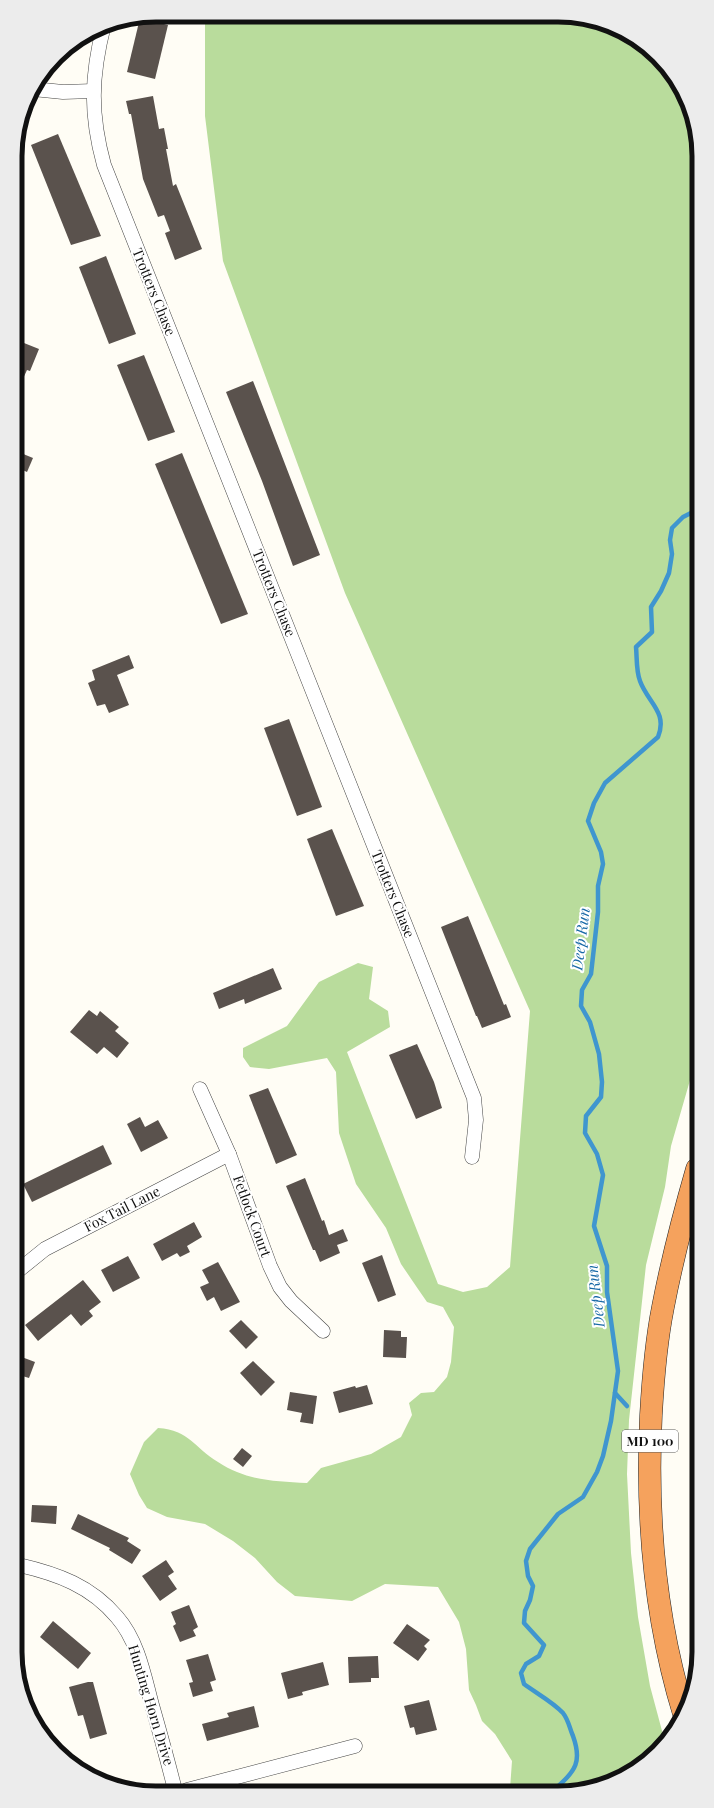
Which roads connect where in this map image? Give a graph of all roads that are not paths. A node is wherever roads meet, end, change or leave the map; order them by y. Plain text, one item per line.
1 (102, 33) edge
2 (40, 90) edge
3 (93, 91) junction
4 (200, 1089) dead end
5 (229, 1154) junction
6 (472, 1157) dead end
7 (692, 1186) edge
8 (22, 1267) edge
9 (322, 1332) dead end
10 (22, 1566) edge
11 (681, 1705) edge
12 (355, 1746) dead end
13 (175, 1786) edge
14 (202, 1786) edge

1 - 3 street, Trotters Chase
2 - 3 street
3 - 6 street, Trotters Chase
4 - 5 street, Fetlock Court
5 - 8 street, Fox Tail Lane
5 - 9 street, Fetlock Court
7 - 11 highway, MD 100
10 - 13 street, Hunting Horn Drive
12 - 14 street

